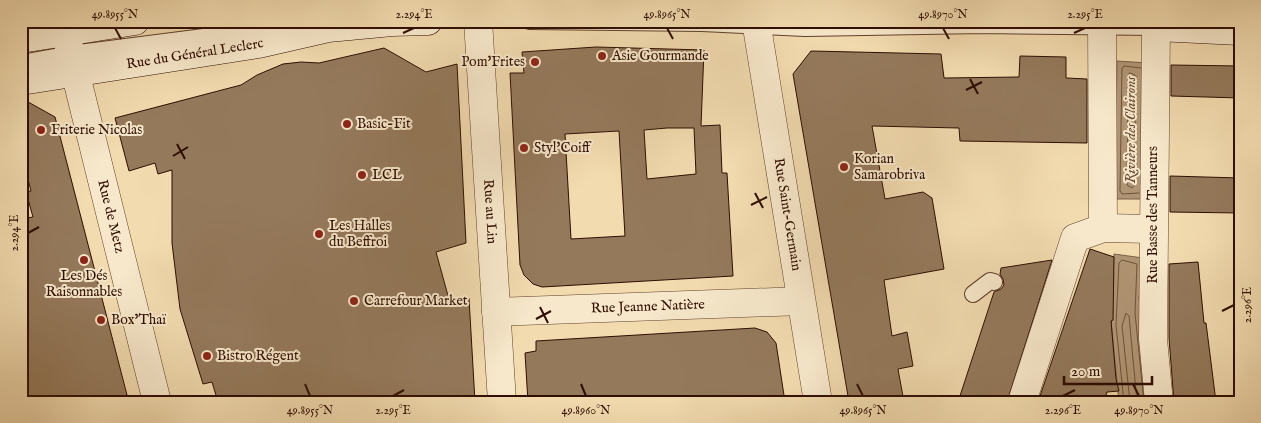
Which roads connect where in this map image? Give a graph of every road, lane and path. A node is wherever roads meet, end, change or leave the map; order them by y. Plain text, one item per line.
1 (135, 21) edge
2 (296, 21) edge
3 (428, 21) edge
4 (478, 21) edge
5 (528, 21) edge
6 (1153, 23) edge
7 (757, 24) edge
8 (1102, 24) edge
9 (1240, 31) edge
10 (21, 39) edge
11 (70, 53) junction
12 (21, 63) edge
13 (21, 81) edge
14 (1103, 228) junction
15 (1152, 229) junction
16 (994, 282) dead end
17 (973, 294) dead end
18 (801, 301) junction
19 (496, 312) junction
20 (157, 402) edge
21 (502, 402) edge
22 (818, 402) edge
23 (1022, 402) edge
24 (1159, 402) edge

1 - 11 street, Rue du Général Leclerc
2 - 11 lane
3 - 11 street, Rue du Général Leclerc
4 - 19 street, Rue au Lin
5 - 7 lane
6 - 8 lane
6 - 9 street
6 - 15 street, Rue Basse des Tanneurs
7 - 8 lane
7 - 18 street, Rue Saint-Germain
8 - 14 street
10 - 11 street, Rue du Général Leclerc
11 - 12 lane
11 - 13 street, Rue du Général Leclerc
11 - 20 street, Rue de Metz
14 - 15 street
14 - 23 street
15 - 24 street, Rue Basse des Tanneurs
16 - 17 lane
18 - 19 street, Rue Jeanne Natière
18 - 22 street, Rue Saint-Germain
19 - 21 street, Rue au Lin

